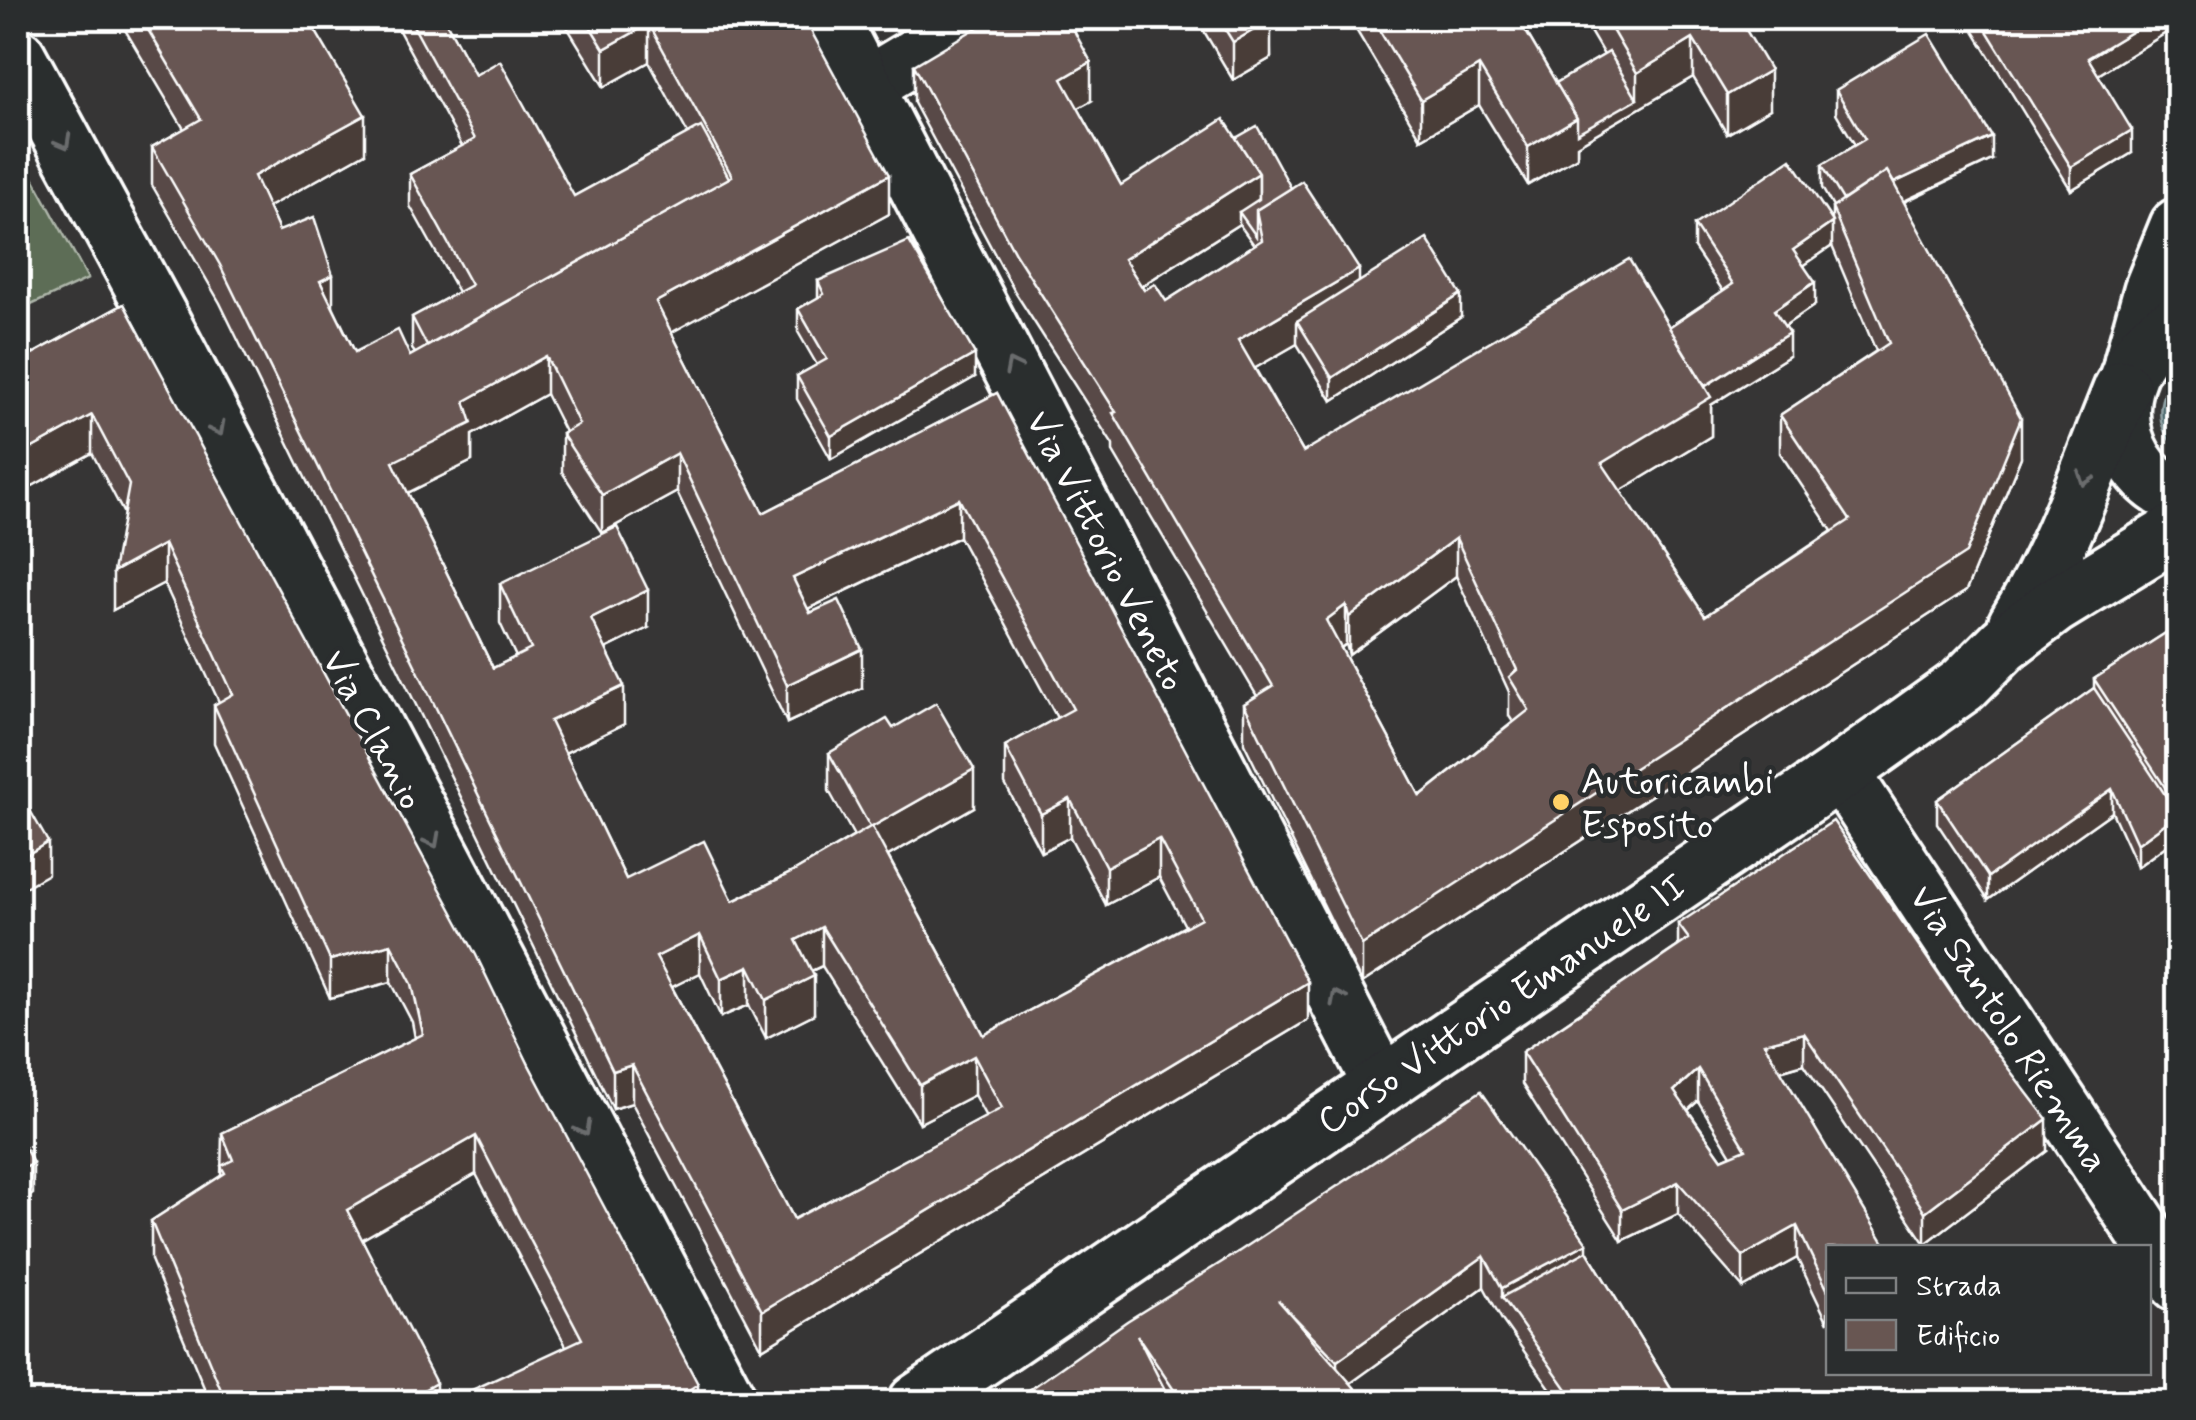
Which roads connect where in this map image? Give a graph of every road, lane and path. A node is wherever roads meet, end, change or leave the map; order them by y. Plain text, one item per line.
1 (830, 18) edge
2 (979, 18) edge
3 (18, 57) edge
4 (867, 85) junction
5 (2178, 226) edge
6 (2178, 323) edge
7 (2127, 375) junction
8 (2178, 497) edge
9 (2178, 530) edge
10 (2004, 644) junction
11 (1841, 772) junction
12 (1381, 1084) junction
13 (2178, 1283) edge
14 (728, 1402) edge
15 (917, 1402) edge

1 - 4 street, Via Vittorio Veneto
2 - 4 street
3 -> 14 street, Via Clanio
12 -> 4 street, Via Vittorio Veneto
5 - 7 street
6 - 7 street
7 - 8 street
7 -> 10 street
9 - 10 street, Corso Vittorio Emanuele II
10 - 11 street, Corso Vittorio Emanuele II
11 - 12 street, Corso Vittorio Emanuele II
11 - 13 street, Via Santolo Riemma
12 - 15 street, Corso Vittorio Emanuele II

